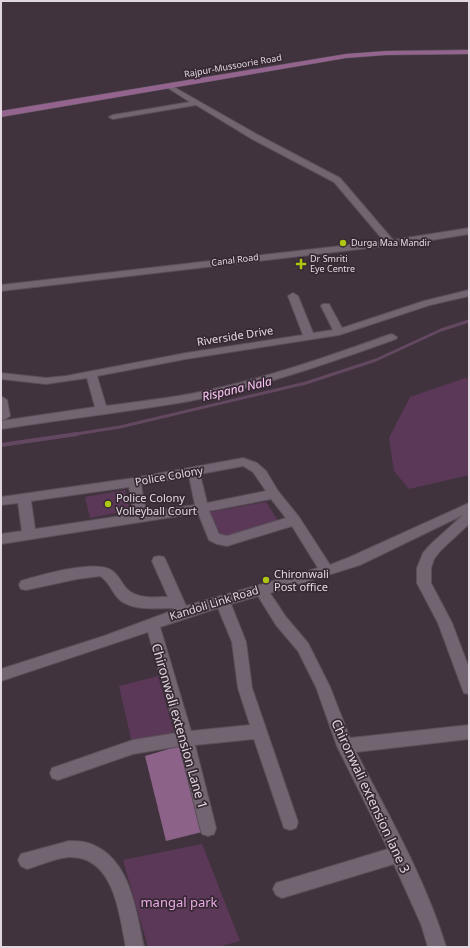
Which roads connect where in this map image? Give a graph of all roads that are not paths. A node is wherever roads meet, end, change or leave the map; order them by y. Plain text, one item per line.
1 (469, 47) edge
2 (469, 52) edge
3 (170, 87) junction
4 (195, 103) junction
5 (1, 109) edge
6 (1, 114) edge
7 (113, 117) dead end
8 (469, 231) edge
9 (390, 242) junction
10 (1, 288) edge
11 (469, 293) edge
12 (293, 296) dead end
13 (326, 306) dead end
14 (339, 332) junction
15 (392, 336) dead end
16 (309, 337) junction
17 (91, 374) junction
18 (1, 376) edge
19 (1, 400) edge
20 (101, 409) junction
21 (2, 421) edge
22 (194, 472) junction
23 (134, 482) junction
24 (274, 494) junction
25 (24, 498) junction
26 (1, 501) edge
27 (469, 507) edge
28 (202, 508) junction
29 (141, 517) junction
30 (469, 517) edge
31 (295, 520) junction
32 (29, 535) junction
33 (1, 539) edge
34 (159, 561) dead end
35 (327, 571) junction
36 (26, 585) dead end
37 (260, 589) junction
38 (223, 602) junction
39 (179, 607) junction
40 (152, 623) junction
41 (1, 675) edge
42 (469, 688) edge
43 (260, 731) junction
44 (469, 732) edge
45 (186, 739) junction
46 (345, 746) junction
47 (58, 773) dead end
48 (290, 822) dead end
49 (208, 828) dead end
50 (398, 854) junction
51 (27, 860) dead end
52 (282, 889) dead end
53 (135, 947) edge
54 (437, 947) edge

1 - 5 main road, Rajpur-Mussoorie Road
2 - 3 main road, Rajpur-Mussoorie Road
3 - 4 street
3 - 6 main road, Rajpur-Mussoorie Road
4 - 7 street
4 - 9 street
8 - 9 street, Canal Road
9 - 10 street, Canal Road
11 - 14 street, Riverside Drive
12 - 16 street
13 - 14 street
14 - 16 street, Riverside Drive
15 - 20 street
16 - 17 street, Riverside Drive
17 - 18 street, Riverside Drive
17 - 20 street
19 - 21 street
20 - 21 street
22 - 23 street, Police Colony
22 - 24 street, Police Colony
22 - 28 street
23 - 25 street, Police Colony
23 - 29 street
24 - 28 street
24 - 31 street, Police Colony
25 - 26 street, Police Colony
25 - 32 street
27 - 35 street, Kandoli Link Road
28 - 29 street
28 - 31 street
29 - 32 street
30 - 42 street
31 - 35 street, Police Colony
32 - 33 street
34 - 39 street
35 - 37 street, Kandoli Link Road
36 - 39 street
37 - 38 street, Kandoli Link Road
37 - 46 street, Chironwali extension lane 3
38 - 39 street, Kandoli Link Road
38 - 43 street
39 - 40 street, Kandoli Link Road
40 - 41 street, Kandoli Link Road
40 - 45 street, Chironwali extension Lane 1
43 - 45 street
43 - 48 street
44 - 46 street
45 - 47 street
45 - 49 street, Chironwali extension Lane 1
46 - 50 street, Chironwali extension lane 3
50 - 52 street
50 - 54 street, Chironwali extension lane 3
51 - 53 street

